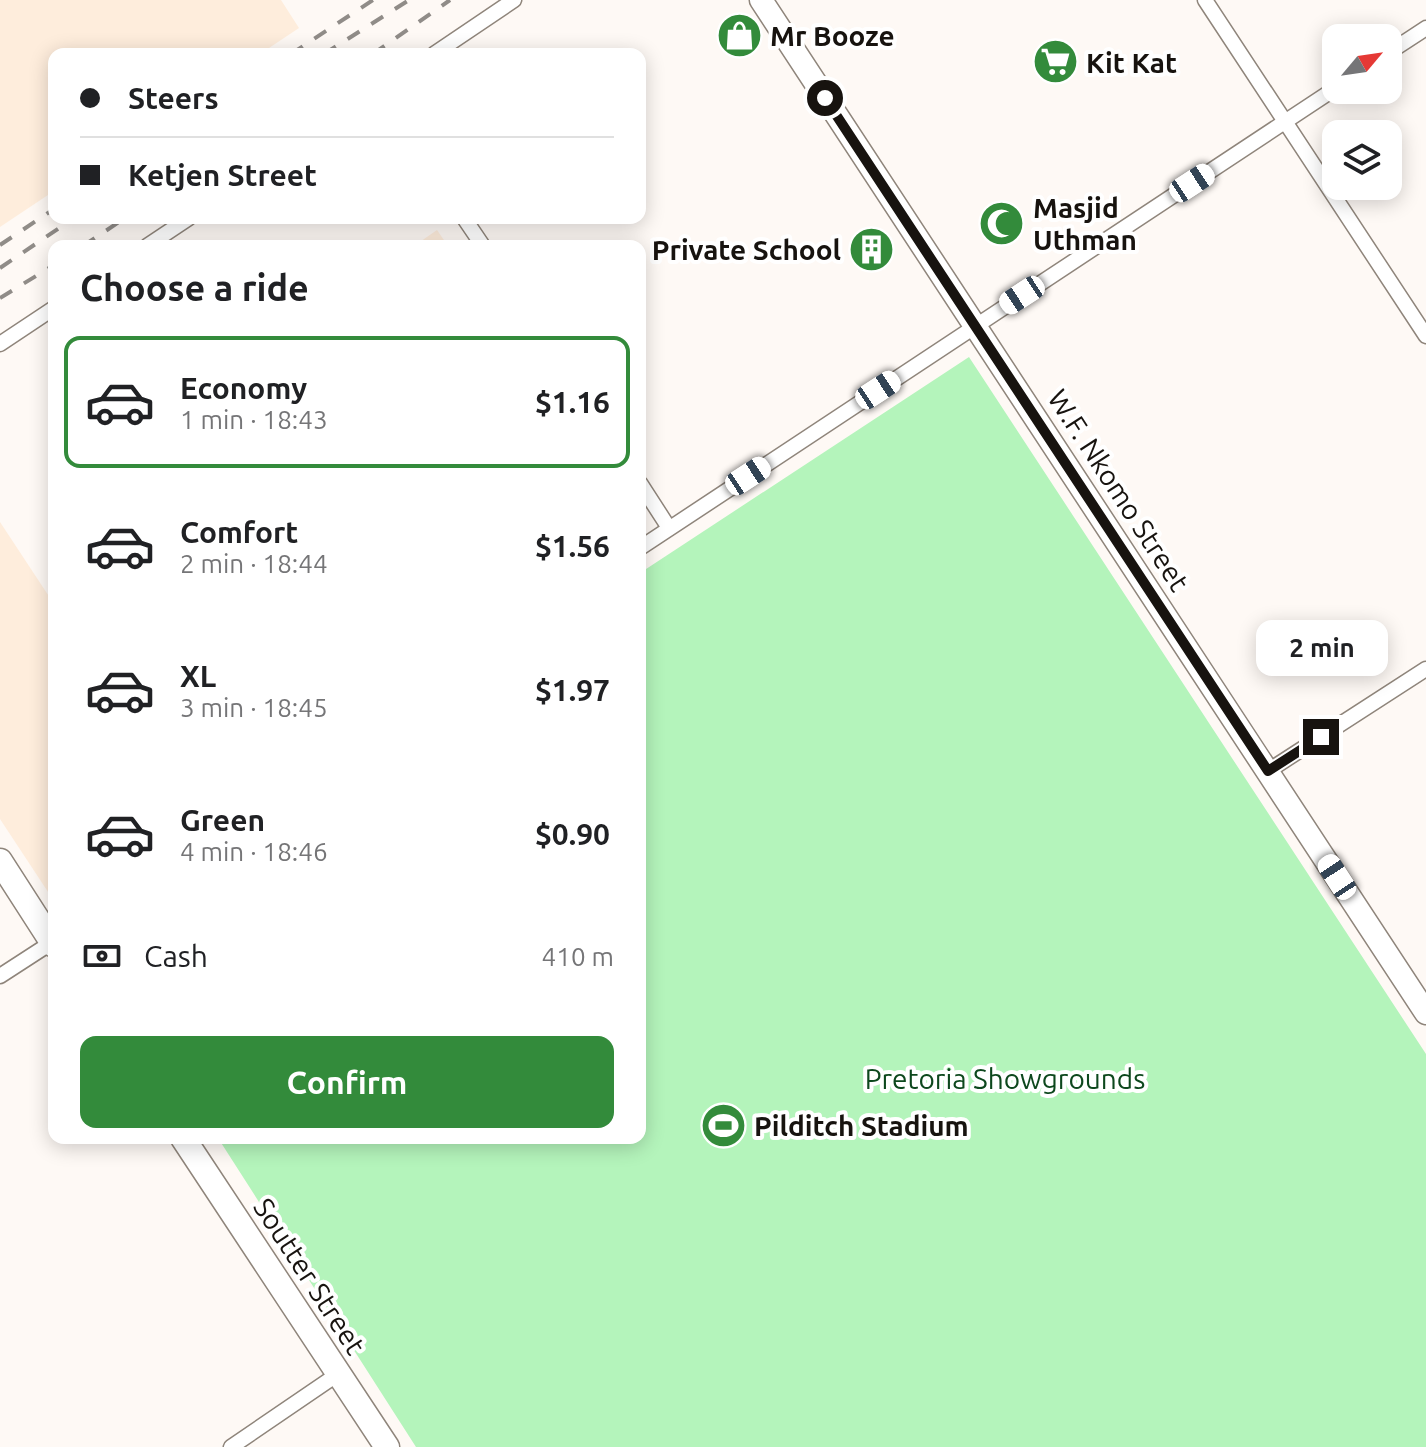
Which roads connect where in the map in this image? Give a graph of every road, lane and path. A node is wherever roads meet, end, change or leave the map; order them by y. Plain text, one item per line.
1 (514, 0) edge
2 (761, 0) edge
3 (1205, 0) edge
4 (1426, 28) edge
5 (1402, 44) edge
6 (443, 48) edge
7 (1322, 97) edge
8 (1285, 121) junction
9 (180, 224) edge
10 (156, 240) edge
11 (48, 312) edge
12 (975, 326) junction
13 (1426, 336) edge
14 (0, 344) edge
15 (646, 492) edge
16 (669, 528) junction
17 (646, 544) edge
18 (1426, 669) edge
19 (1268, 771) junction
20 (0, 861) edge
21 (48, 935) edge
22 (48, 946) edge
23 (0, 976) edge
24 (1426, 1013) edge
25 (187, 1144) edge
26 (338, 1374) junction
27 (231, 1447) edge
28 (387, 1447) edge

1 - 6 street
2 - 12 main road, W.F. Nkomo Street
3 - 8 street
4 - 5 street
7 - 8 street
8 - 12 street
8 - 13 street
9 - 10 street
11 - 14 street
12 - 16 street
12 - 19 main road, W.F. Nkomo Street
15 - 16 street
16 - 17 street
18 - 19 street
19 - 24 main road, W.F. Nkomo Street
20 - 21 main road
22 - 23 street
25 - 26 main road, Soutter Street
26 - 27 street
26 - 28 main road, Soutter Street

